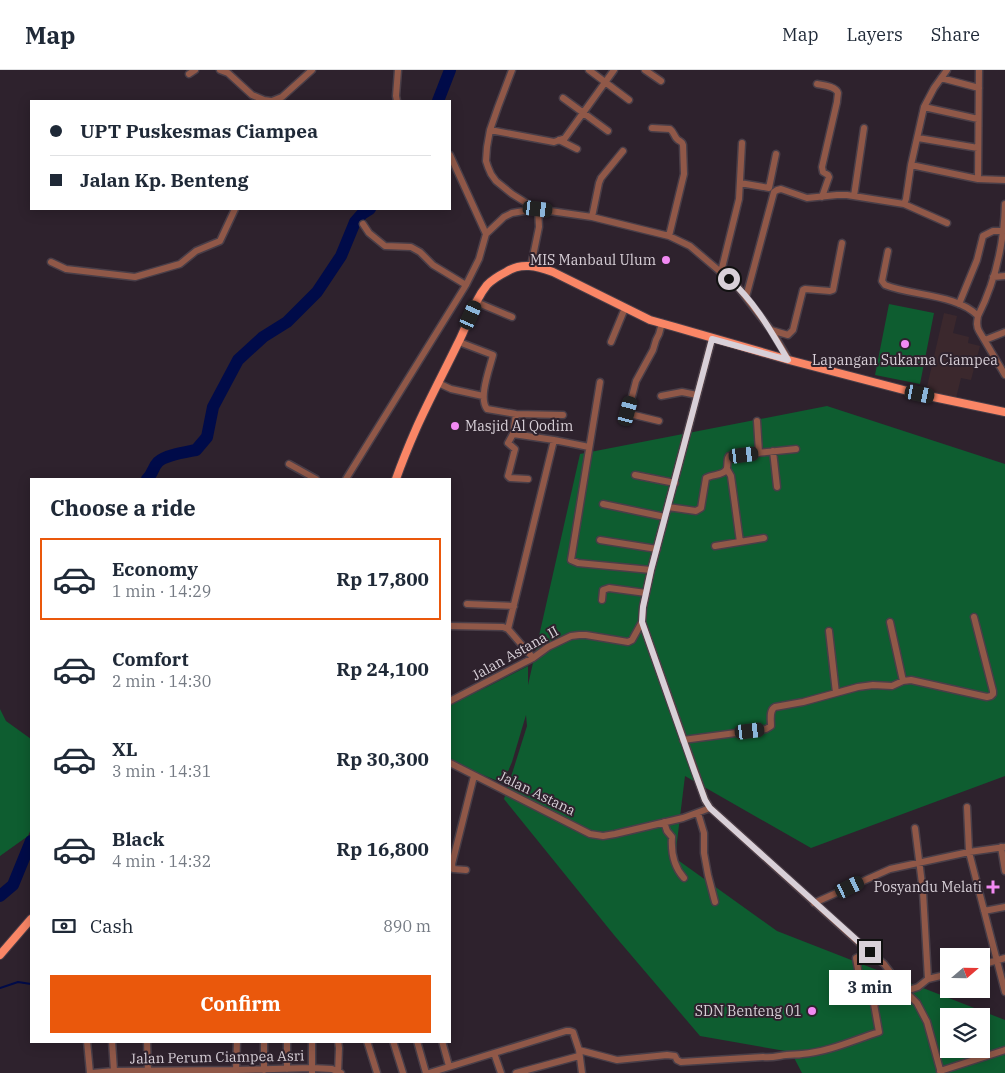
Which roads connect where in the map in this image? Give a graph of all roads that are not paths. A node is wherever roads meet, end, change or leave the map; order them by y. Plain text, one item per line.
1 (195, 70) edge
2 (220, 70) edge
3 (312, 70) edge
4 (398, 70) edge
5 (512, 70) edge
6 (589, 70) edge
7 (614, 70) edge
8 (645, 70) edge
9 (947, 70) edge
10 (979, 70) edge
11 (189, 74) dead end
12 (941, 78) junction
13 (661, 81) dead end
14 (606, 82) junction
15 (817, 84) dead end
16 (979, 88) junction
17 (563, 98) dead end
18 (264, 100) edge
19 (274, 100) edge
20 (397, 100) edge
21 (629, 100) dead end
22 (924, 107) junction
23 (583, 113) junction
24 (978, 119) junction
25 (652, 128) dead end
26 (864, 128) dead end
27 (490, 130) junction
28 (608, 131) dead end
29 (918, 138) junction
30 (559, 140) junction
31 (742, 143) dead end
32 (978, 148) junction
33 (577, 149) dead end
34 (623, 152) dead end
35 (776, 154) dead end
36 (451, 157) edge
37 (911, 165) junction
38 (978, 179) junction
39 (1005, 180) edge
40 (740, 183) junction
41 (854, 196) junction
42 (822, 197) junction
43 (904, 204) junction
44 (1005, 204) edge
45 (537, 209) junction
46 (235, 210) edge
47 (592, 217) junction
48 (947, 223) dead end
49 (363, 224) dead end
50 (1004, 231) junction
51 (486, 234) junction
52 (669, 236) junction
53 (842, 243) dead end
54 (888, 252) dead end
55 (50, 262) dead end
56 (531, 266) junction
57 (721, 272) junction
58 (1005, 276) edge
59 (993, 277) junction
60 (466, 285) junction
61 (746, 297) junction
62 (476, 302) junction
63 (959, 304) junction
64 (625, 308) junction
65 (512, 316) dead end
66 (978, 316) junction
67 (662, 323) junction
68 (772, 330) junction
69 (1005, 332) edge
70 (712, 339) junction
71 (985, 340) junction
72 (459, 342) junction
73 (611, 342) dead end
74 (788, 360) junction
75 (1005, 375) edge
76 (600, 382) dead end
77 (438, 383) junction
78 (483, 396) junction
79 (662, 396) dead end
80 (697, 396) junction
81 (1005, 412) edge
82 (516, 414) junction
83 (563, 416) dead end
84 (659, 421) dead end
85 (757, 421) dead end
86 (512, 434) junction
87 (554, 440) junction
88 (589, 447) junction
89 (796, 449) dead end
90 (773, 451) junction
91 (759, 453) junction
92 (289, 464) dead end
93 (727, 469) junction
94 (635, 475) dead end
95 (314, 478) edge
96 (347, 478) edge
97 (396, 478) edge
98 (528, 479) dead end
99 (674, 482) junction
100 (777, 487) dead end
101 (603, 504) dead end
102 (668, 507) junction
103 (665, 517) junction
104 (764, 538) dead end
105 (600, 540) dead end
106 (740, 542) junction
107 (715, 546) dead end
108 (657, 549) junction
109 (651, 570) junction
110 (646, 593) junction
111 (602, 600) dead end
112 (467, 604) dead end
113 (514, 606) junction
114 (974, 617) dead end
115 (642, 622) junction
116 (890, 622) dead end
117 (451, 626) edge
118 (508, 629) junction
119 (830, 631) dead end
120 (533, 658) junction
121 (903, 681) junction
122 (836, 693) junction
123 (451, 700) edge
124 (683, 740) junction
125 (451, 764) edge
126 (474, 776) junction
127 (967, 807) dead end
128 (710, 808) junction
129 (698, 813) junction
130 (664, 822) junction
131 (915, 828) dead end
132 (1003, 847) edge
133 (969, 852) junction
134 (919, 863) junction
135 (466, 870) dead end
136 (1005, 871) edge
137 (684, 878) dead end
138 (715, 902) dead end
139 (814, 904) junction
140 (1005, 907) edge
141 (984, 912) junction
142 (30, 920) edge
143 (1, 952) edge
144 (870, 952) junction
145 (1005, 958) edge
146 (996, 961) junction
147 (990, 963) edge
148 (940, 976) edge
149 (928, 979) junction
150 (904, 989) junction
151 (1005, 992) edge
152 (874, 1004) junction
153 (87, 1043) edge
154 (112, 1043) edge
155 (147, 1043) edge
156 (237, 1043) edge
157 (264, 1043) edge
158 (287, 1043) edge
159 (312, 1043) edge
160 (338, 1043) edge
161 (368, 1043) edge
162 (394, 1043) edge
163 (418, 1043) edge
164 (443, 1043) edge
165 (1005, 1050) edge
166 (494, 1053) junction
167 (579, 1053) junction
168 (264, 1066) junction
169 (449, 1066) junction
170 (287, 1069) junction
171 (236, 1070) junction
172 (114, 1071) junction
173 (312, 1071) edge
174 (148, 1072) edge
175 (941, 1072) edge
176 (91, 1073) edge
177 (339, 1073) edge
178 (377, 1073) edge
179 (403, 1073) edge
180 (428, 1073) edge
181 (501, 1073) edge
182 (516, 1073) edge
183 (582, 1073) edge

1 - 11 street
2 - 18 street
3 - 19 street
4 - 20 street
5 - 27 street
6 - 14 street
7 - 14 street
8 - 13 street
9 - 12 street
10 - 16 street
12 - 16 street
12 - 22 street
14 - 21 street
14 - 23 street
15 - 42 street
16 - 24 street
17 - 23 street
22 - 24 street
22 - 29 street
23 - 28 street
23 - 30 street
24 - 32 street
25 - 52 street
26 - 41 street
27 - 30 street
27 - 45 street
29 - 32 street
29 - 37 street
30 - 33 street
31 - 40 street
32 - 38 street
34 - 47 street
35 - 40 street
36 - 51 street
37 - 38 street
37 - 43 street
38 - 39 street
40 - 57 street
41 - 42 street
41 - 43 street
42 - 61 street
43 - 48 street
44 - 50 street
45 - 47 street
45 - 51 street
45 - 56 street
46 - 55 street
47 - 52 street
49 - 60 street
50 - 59 street
50 - 63 street
51 - 60 street
52 - 57 street
53 - 68 street
54 - 63 street
56 - 62 main road
56 - 64 main road
57 - 61 street
58 - 59 street
59 - 66 street
60 - 96 street
61 - 68 street
62 - 65 street
62 - 72 main road
63 - 66 street
64 - 67 main road
64 - 73 street
66 - 71 street
67 - 70 main road
67 - 84 street
68 - 74 street
69 - 71 street
70 - 74 main road
70 - 80 street
71 - 75 street
72 - 77 main road
72 - 78 street
74 - 81 main road
76 - 88 street
77 - 78 street
77 - 97 main road
78 - 82 street
79 - 80 street
80 - 99 street
82 - 83 street
82 - 86 street
85 - 91 street
86 - 87 street
86 - 98 street
87 - 88 street
87 - 113 street
88 - 109 street
89 - 90 street
90 - 91 street
90 - 100 street
91 - 93 street
92 - 95 street
93 - 102 street
93 - 106 street
94 - 99 street
99 - 102 street
101 - 103 street
102 - 103 street
103 - 108 street
104 - 106 street
105 - 108 street
106 - 107 street
108 - 109 street
109 - 110 street
110 - 111 street
110 - 115 street
112 - 113 street
113 - 118 street
114 - 121 street
115 - 120 street, Jalan Astana II
115 - 124 street
116 - 121 street
117 - 118 street
118 - 120 street
119 - 122 street
120 - 123 street, Jalan Astana II
121 - 122 street
122 - 124 street
124 - 128 street
125 - 126 street, Jalan Astana
126 - 130 street, Jalan Astana
126 - 135 street
127 - 133 street
128 - 129 street, Jalan Astana
128 - 139 street
129 - 130 street, Jalan Astana
129 - 138 street
130 - 137 street
131 - 134 street
132 - 133 street
132 - 136 street
133 - 134 street
133 - 141 street
134 - 139 street
134 - 149 street
139 - 144 street
140 - 141 street
141 - 146 street
142 - 143 main road
144 - 150 street
144 - 152 street
145 - 146 street
146 - 147 street
146 - 151 street
148 - 149 street
149 - 150 street
150 - 152 street
150 - 175 street
152 - 167 street
153 - 176 street
154 - 172 street
155 - 174 street
156 - 171 street
157 - 168 street
158 - 170 street
159 - 173 street
160 - 177 street
161 - 178 street
162 - 179 street
163 - 180 street
164 - 169 street
165 - 175 street
166 - 167 street
166 - 169 street
166 - 181 street
167 - 182 street
167 - 183 street
168 - 170 street, Jalan Perum Ciampea Asri
168 - 171 street, Jalan Perum Ciampea Asri
169 - 180 street
170 - 173 street, Jalan Perum Ciampea Asri
171 - 174 street, Jalan Perum Ciampea Asri
172 - 174 street, Jalan Perum Ciampea Asri
172 - 176 street, Jalan Perum Ciampea Asri
173 - 177 street, Jalan Perum Ciampea Asri

